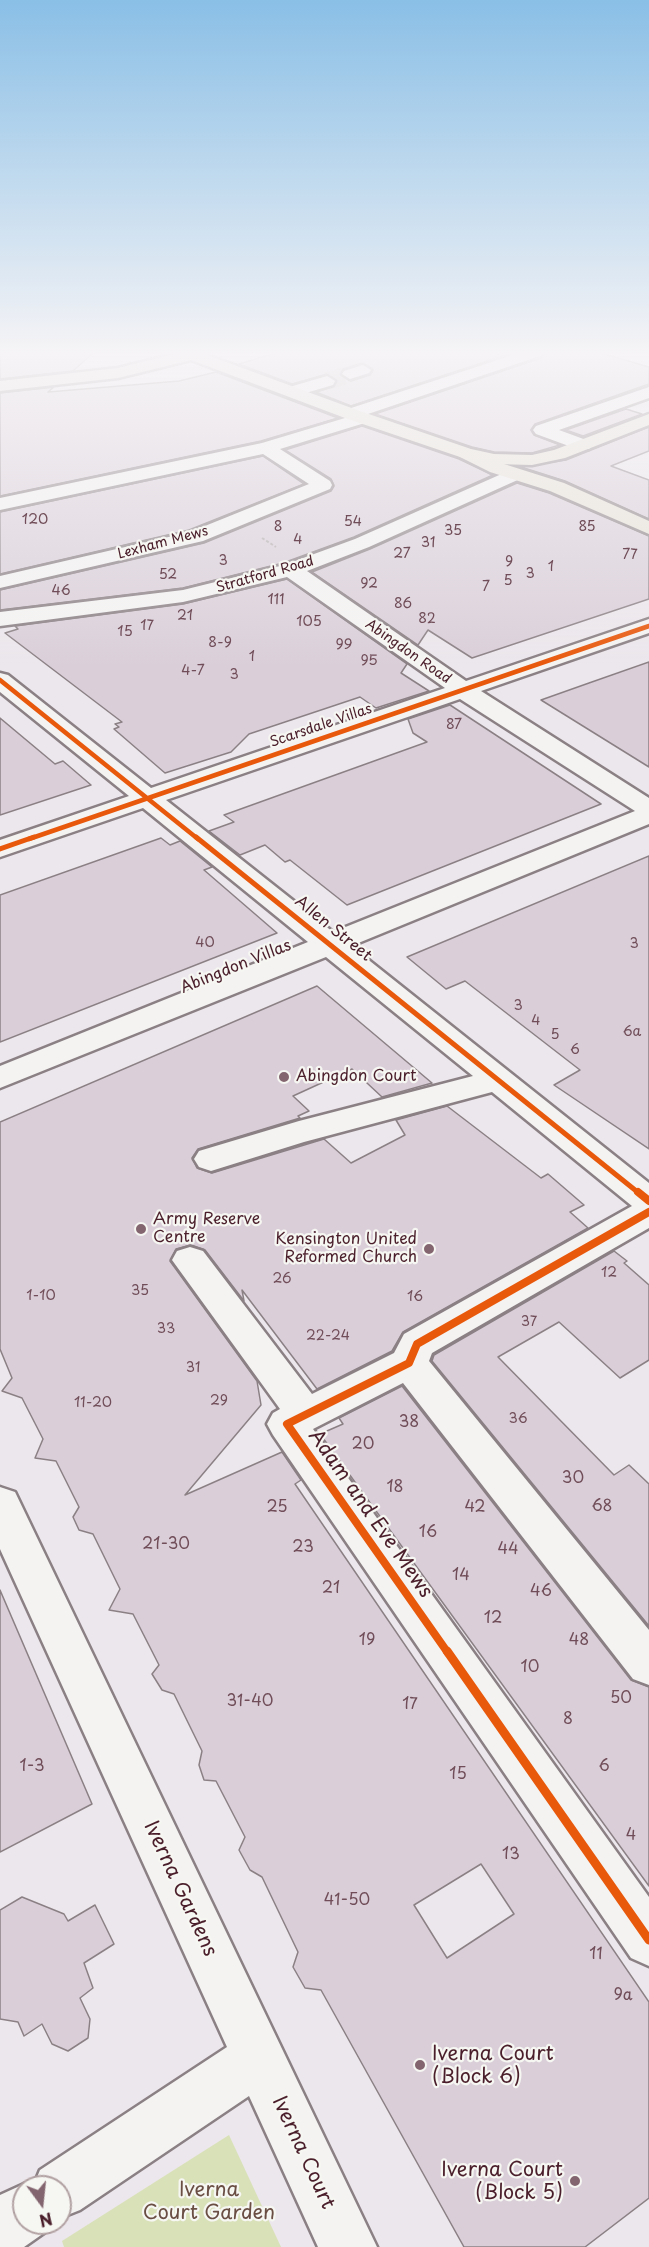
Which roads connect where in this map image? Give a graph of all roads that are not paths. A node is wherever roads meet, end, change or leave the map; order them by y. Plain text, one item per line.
1 (219, 458) edge
2 (282, 458) edge
3 (477, 458) edge
4 (501, 458) edge
5 (532, 458) edge
6 (551, 458) edge
7 (515, 474) junction
8 (548, 483) junction
9 (0, 504) edge
10 (649, 528) edge
11 (291, 570) junction
12 (0, 582) edge
13 (0, 619) edge
14 (649, 626) edge
15 (0, 680) edge
16 (463, 690) junction
17 (146, 798) junction
18 (649, 808) edge
19 (649, 815) edge
20 (0, 849) edge
21 (330, 944) junction
22 (0, 1078) edge
23 (498, 1080) junction
24 (211, 1159) dead end
25 (649, 1201) edge
26 (649, 1212) edge
27 (190, 1260) dead end
28 (408, 1363) junction
29 (305, 1414) junction
30 (0, 1504) edge
31 (649, 1664) edge
32 (649, 1940) edge
33 (259, 2058) junction
34 (72, 2182) edge
35 (348, 2247) edge

1 - 9 street
2 - 12 street, Lexham Mews
3 - 7 main road
4 - 5 main road
6 - 8 main road
7 - 8 main road
7 - 11 street, Stratford Road
8 - 10 main road
11 - 13 street, Stratford Road
11 - 16 street, Abingdon Road
14 - 16 street, Scarsdale Villas
15 - 17 street, Allen Street
16 - 17 street, Scarsdale Villas
16 - 18 street, Abingdon Road
17 - 20 street, Scarsdale Villas
17 - 21 street, Allen Street
19 - 21 street, Abingdon Villas
21 - 22 street, Abingdon Villas
21 - 23 street, Allen Street
23 - 24 street
23 - 25 street, Allen Street
26 - 28 street, Adam and Eve Mews
27 - 29 street, Adam and Eve Mews
28 - 29 street, Adam and Eve Mews
28 - 31 street
29 - 32 street, Adam and Eve Mews
30 - 33 street, Iverna Gardens
33 - 34 street
33 - 35 street, Iverna Court

